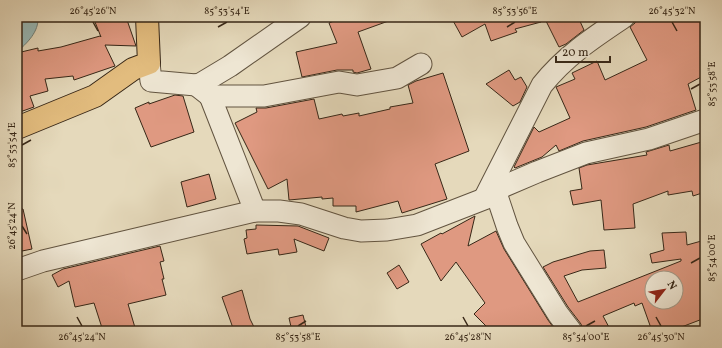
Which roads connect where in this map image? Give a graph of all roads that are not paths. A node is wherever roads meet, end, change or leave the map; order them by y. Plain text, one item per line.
1 (147, 17) edge
2 (300, 17) edge
3 (624, 17) edge
4 (149, 63) junction
5 (421, 64) dead end
6 (203, 91) junction
7 (705, 120) edge
8 (17, 128) edge
9 (490, 194) junction
10 (255, 211) junction
11 (17, 270) edge
12 (571, 331) edge

1 - 4 main road
2 - 6 street
3 - 9 street
4 - 6 street
4 - 8 main road
5 - 6 street
6 - 10 street
7 - 9 street
9 - 10 street
9 - 12 street
10 - 11 street

